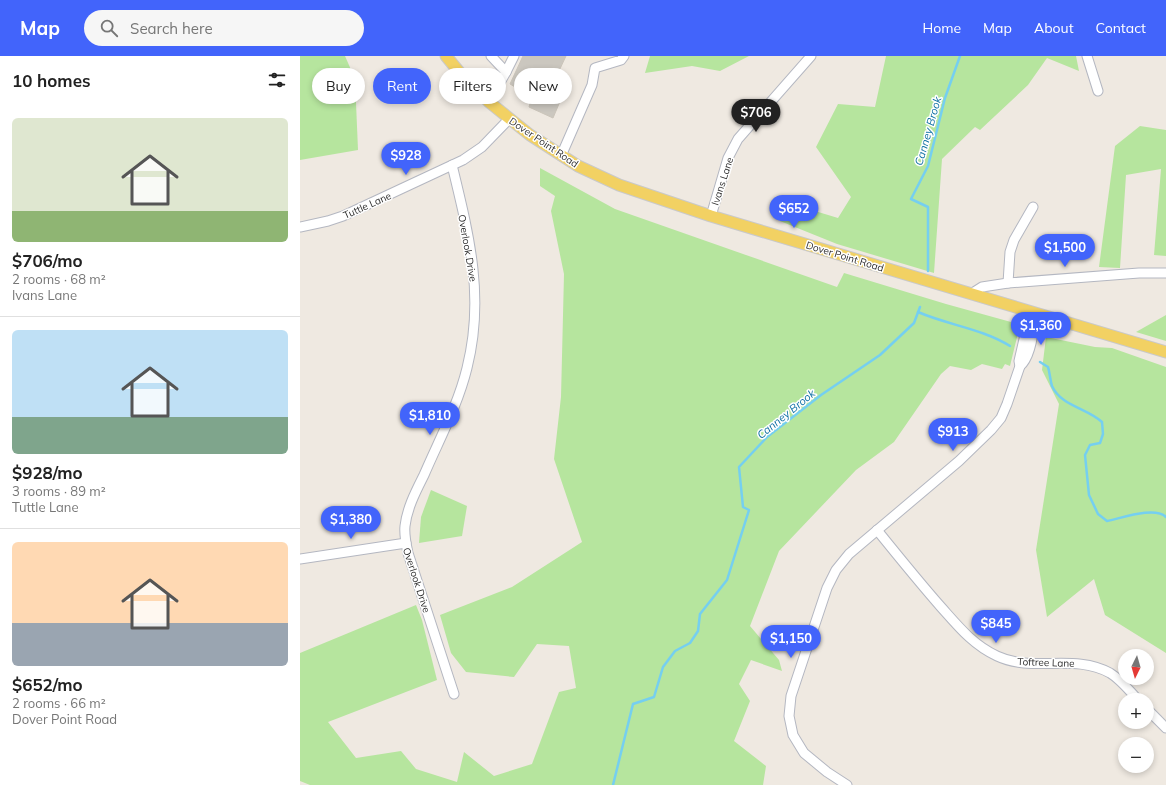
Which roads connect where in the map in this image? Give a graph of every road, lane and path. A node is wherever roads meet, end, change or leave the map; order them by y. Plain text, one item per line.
1 (446, 56) edge
2 (491, 56) edge
3 (514, 56) edge
4 (624, 56) edge
5 (811, 56) edge
6 (1087, 56) edge
7 (456, 68) edge
8 (502, 68) edge
9 (506, 72) edge
10 (1098, 90) dead end
11 (492, 104) edge
12 (509, 118) junction
13 (561, 156) junction
14 (452, 166) junction
15 (1033, 207) dead end
16 (711, 216) junction
17 (300, 227) edge
18 (1166, 273) edge
19 (1008, 283) junction
20 (971, 294) junction
21 (1035, 314) junction
22 (1166, 352) edge
23 (877, 530) junction
24 (406, 543) junction
25 (300, 559) edge
26 (1131, 693) edge
27 (454, 694) dead end
28 (1154, 716) edge
29 (1166, 728) edge
30 (846, 785) edge

1 - 7 main road, Dover Point Road
2 - 8 street
3 - 9 street
4 - 13 street
5 - 16 street, Ivans Lane
6 - 10 street
11 - 12 main road, Dover Point Road
12 - 13 main road, Dover Point Road
12 - 14 street, Tuttle Lane
13 - 16 main road, Dover Point Road
14 - 17 street, Tuttle Lane
14 - 24 street, Overlook Drive
15 - 19 street
16 - 20 main road, Dover Point Road
18 - 19 street
19 - 20 street
20 - 21 main road, Dover Point Road
21 - 22 main road, Dover Point Road
21 - 23 street
23 - 26 street, Toftree Lane
23 - 30 street
24 - 25 street
24 - 27 street, Overlook Drive
28 - 29 street

